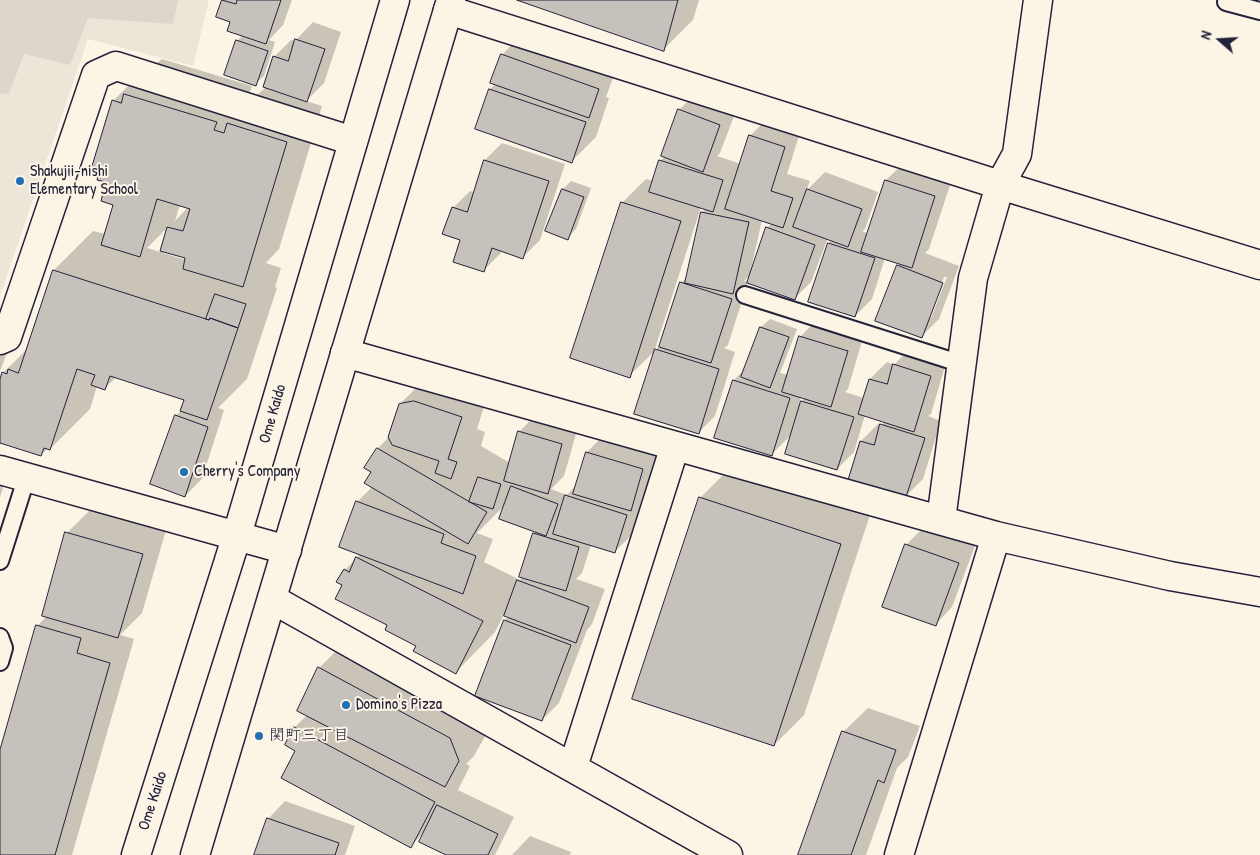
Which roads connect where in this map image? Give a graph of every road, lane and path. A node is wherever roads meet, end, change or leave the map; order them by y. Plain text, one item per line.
1 (395, 0) edge
2 (1038, 0) edge
3 (1226, 2) dead end
4 (449, 5) edge
5 (1260, 11) edge
6 (353, 141) junction
7 (1000, 185) junction
8 (1260, 265) edge
9 (745, 295) dead end
10 (0, 340) edge
11 (345, 353) junction
12 (962, 364) junction
13 (675, 446) junction
14 (0, 470) edge
15 (27, 476) junction
16 (941, 520) junction
17 (237, 535) junction
18 (996, 536) junction
19 (287, 550) junction
20 (0, 561) edge
21 (1260, 592) edge
22 (272, 599) junction
23 (0, 637) edge
24 (0, 662) edge
25 (573, 767) junction
26 (136, 855) edge
27 (195, 855) edge
28 (728, 855) edge
29 (899, 855) edge

1 - 6 street, Ome Kaido
2 - 7 street
3 - 5 lane
4 - 7 street
4 - 11 street
6 - 10 street
6 - 17 street, Ome Kaido
7 - 8 street
7 - 12 street
9 - 12 lane
11 - 13 street
11 - 19 street
12 - 16 street
13 - 16 street
13 - 25 street
14 - 15 street
15 - 17 street
15 - 20 lane
16 - 18 street
17 - 19 street
17 - 26 street, Ome Kaido
18 - 21 street
18 - 29 street
19 - 22 street
22 - 25 street
22 - 27 street
23 - 24 lane
25 - 28 street

